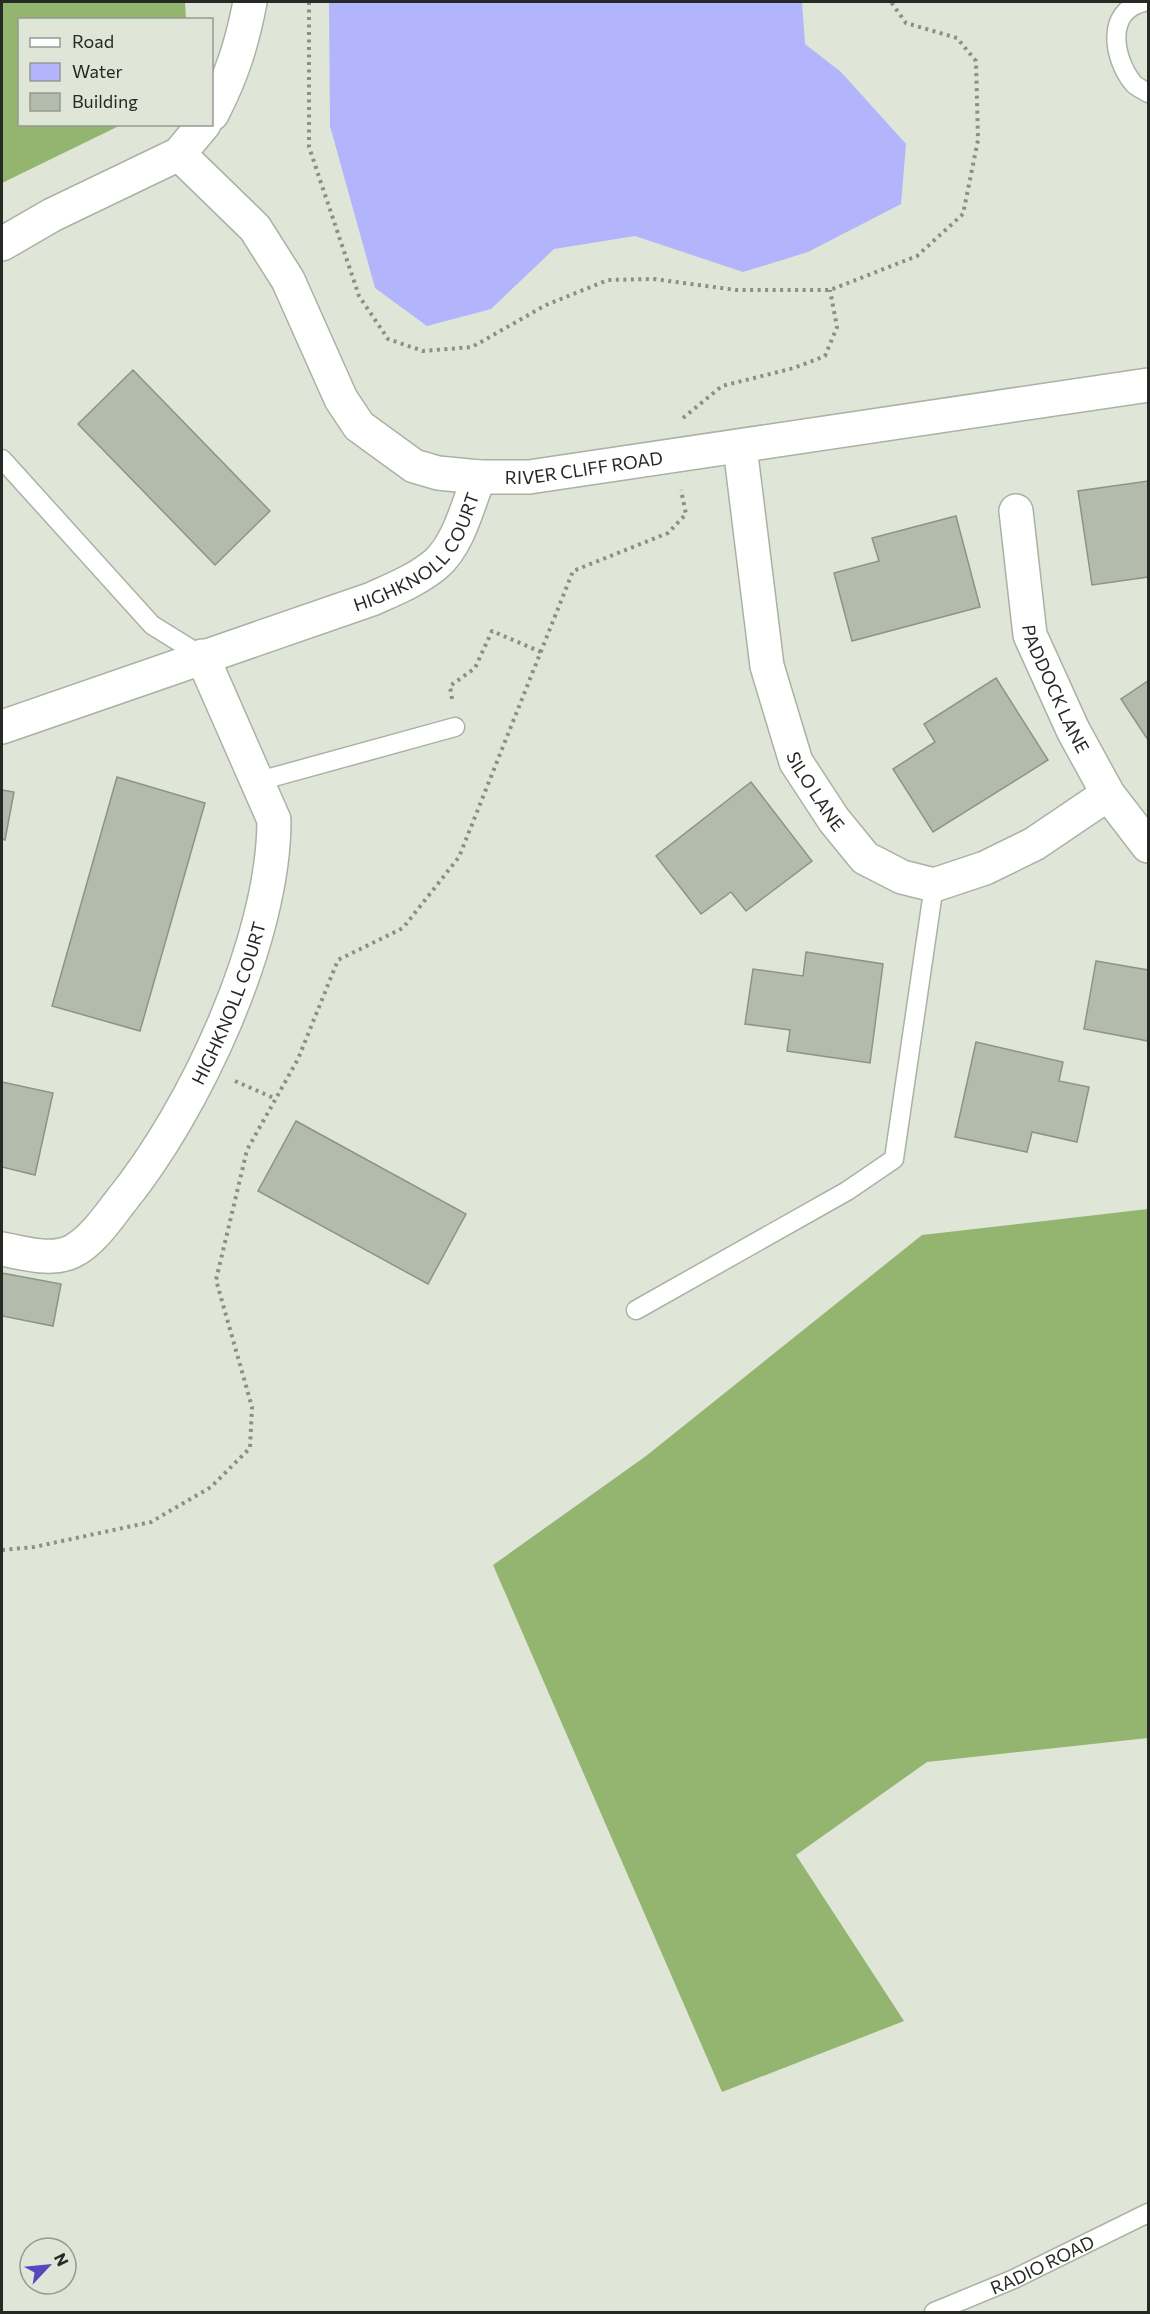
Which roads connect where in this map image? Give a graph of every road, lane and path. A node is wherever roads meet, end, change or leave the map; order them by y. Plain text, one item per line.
1 (250, 2) edge
2 (309, 2) edge
3 (891, 2) edge
4 (1144, 2) edge
5 (1149, 93) edge
6 (213, 112) edge
7 (202, 126) edge
8 (179, 154) junction
9 (2, 244) edge
10 (830, 290) junction
11 (1149, 385) edge
12 (740, 447) junction
13 (675, 456) junction
14 (2, 459) edge
15 (479, 477) junction
16 (1016, 510) dead end
17 (541, 652) junction
18 (202, 656) junction
19 (2, 727) edge
20 (455, 727) joint
21 (259, 781) junction
22 (1108, 795) junction
23 (1149, 846) edge
24 (934, 885) junction
25 (204, 1066) junction
26 (276, 1099) junction
27 (2, 1249) edge
28 (636, 1310) dead end
29 (2, 1550) edge
30 (1149, 2213) edge
31 (934, 2313) edge

1 - 6 street
2 - 10 path
3 - 10 path
4 - 5 lane
7 - 8 street
8 - 9 street
8 - 15 street, RIVER CLIFF ROAD
10 - 13 path
11 - 12 street, RIVER CLIFF ROAD
12 - 13 street, RIVER CLIFF ROAD
12 - 24 street, SILO LANE
13 - 15 street, RIVER CLIFF ROAD
13 - 17 path
14 - 18 lane
15 - 18 street, HIGHKNOLL COURT
16 - 22 street, PADDOCK LANE
17 - 20 path
17 - 26 path
18 - 19 street, HIGHKNOLL COURT
18 - 21 street, HIGHKNOLL COURT
20 - 21 lane
21 - 25 street, HIGHKNOLL COURT
22 - 23 street, PADDOCK LANE
22 - 24 street
24 - 28 lane
25 - 26 path
25 - 27 street, HIGHKNOLL COURT
26 - 29 path
30 - 31 lane, RADIO ROAD

